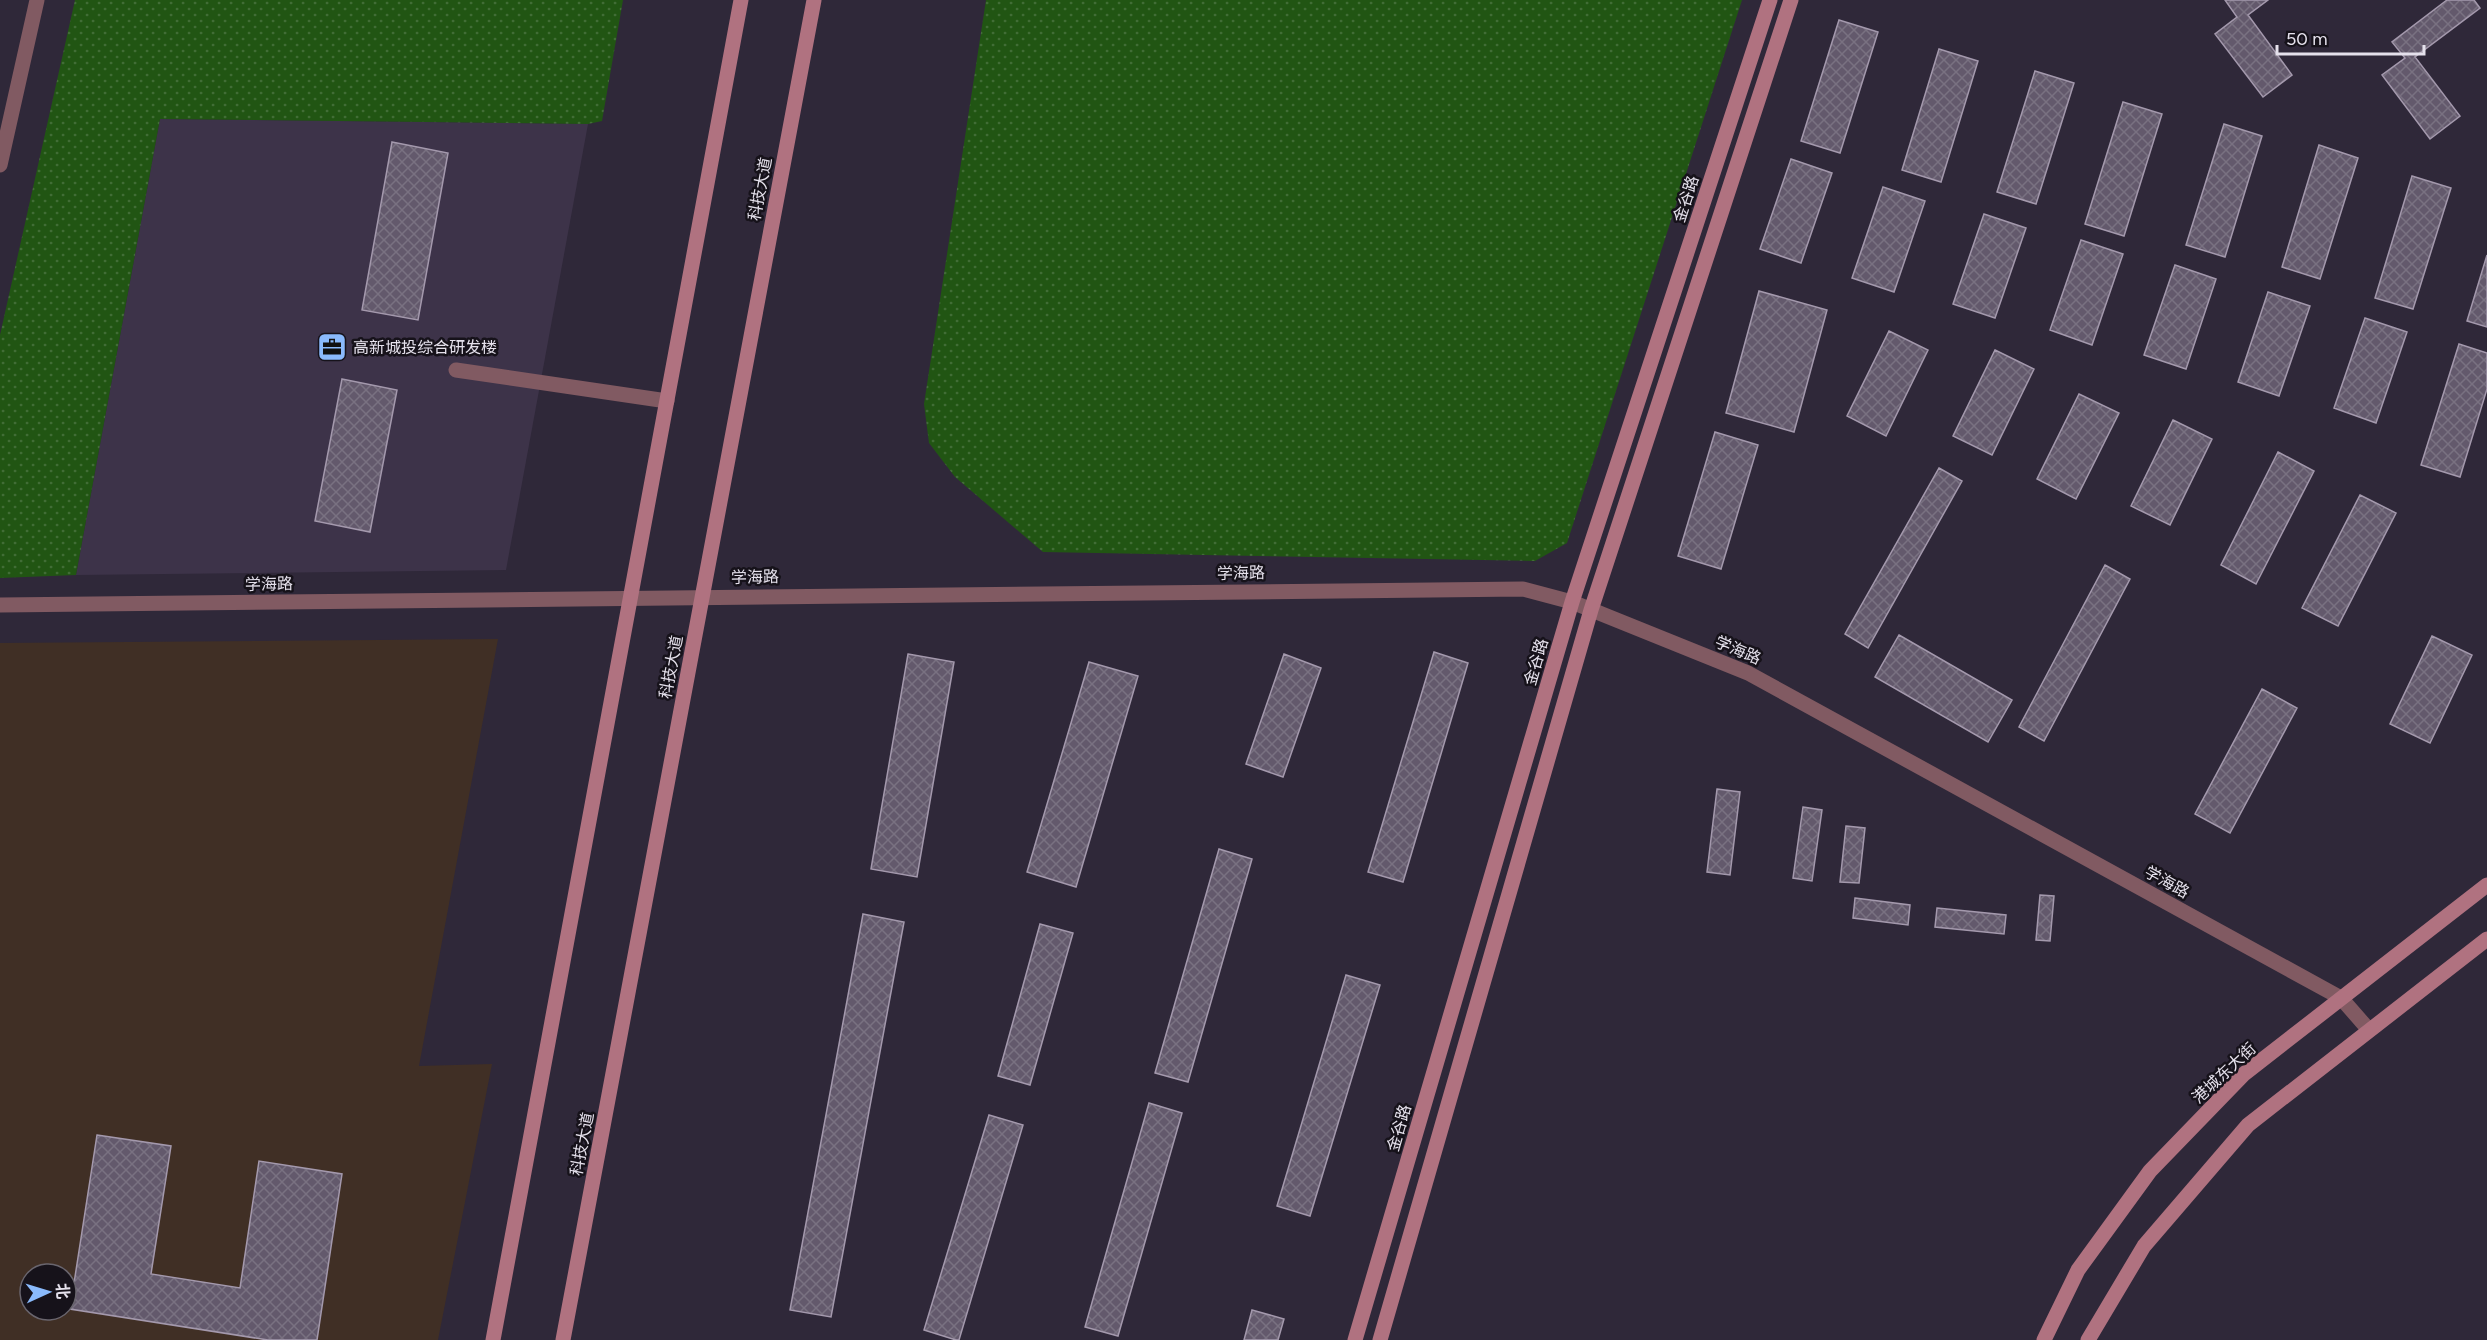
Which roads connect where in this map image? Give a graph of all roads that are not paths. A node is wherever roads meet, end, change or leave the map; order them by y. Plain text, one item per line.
1 (37, 0) edge
2 (741, 0) edge
3 (814, 0) edge
4 (1770, 0) edge
5 (1791, 0) edge
6 (0, 165) edge
7 (456, 370) dead end
8 (667, 401) junction
9 (702, 596) junction
10 (630, 598) junction
11 (1572, 602) junction
12 (0, 604) edge
13 (1591, 610) junction
14 (2487, 885) edge
15 (2487, 939) edge
16 (2341, 998) junction
17 (2369, 1030) junction
18 (493, 1340) edge
19 (563, 1340) edge
20 (1355, 1340) edge
21 (1380, 1340) edge
22 (2044, 1340) edge
23 (2088, 1340) edge

1 - 6 street
2 - 8 main road
3 - 9 main road, 科技大道
4 - 11 main road, 金谷路
5 - 13 main road
7 - 8 street
8 - 10 main road
9 - 10 street, 学海路
9 - 11 street, 学海路
9 - 19 main road, 科技大道
10 - 12 street, 学海路
10 - 18 main road
11 - 13 street, 学海路
11 - 20 main road, 金谷路
13 - 16 street, 学海路
13 - 21 main road
14 - 16 main road, 港城东大街
15 - 17 main road
16 - 17 street, 学海路
16 - 22 main road, 港城东大街
17 - 23 main road

